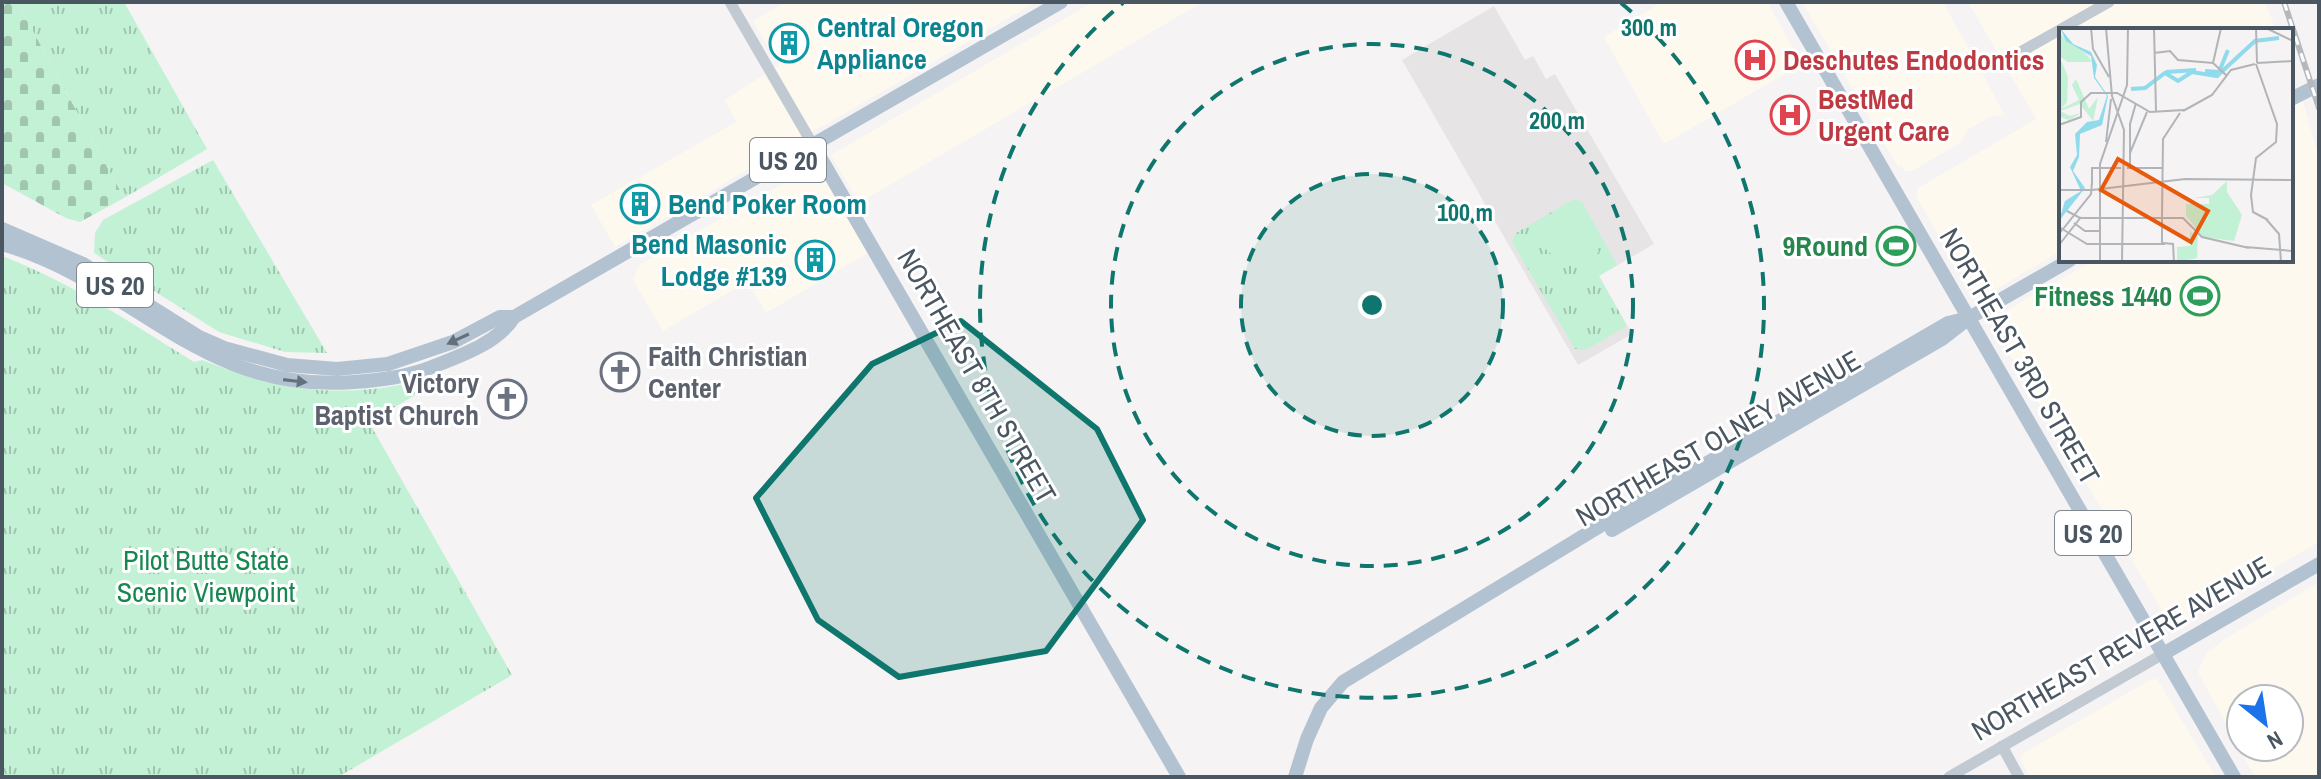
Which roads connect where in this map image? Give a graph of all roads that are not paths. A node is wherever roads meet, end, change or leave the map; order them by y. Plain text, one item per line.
1 (730, 2) edge
2 (1061, 2) edge
3 (1786, 2) edge
4 (2109, 2) edge
5 (2063, 28) edge
6 (2059, 30) edge
7 (1994, 67) dead end
8 (2319, 85) edge
9 (2293, 98) edge
10 (813, 145) junction
11 (2, 229) edge
12 (2, 244) edge
13 (2067, 262) edge
14 (514, 317) junction
15 (1969, 318) junction
16 (394, 362) junction
17 (330, 384) junction
18 (2319, 564) edge
19 (2163, 654) junction
20 (2002, 746) junction
21 (1179, 777) edge
22 (1295, 777) edge
23 (1949, 777) edge
24 (2019, 777) edge
25 (2234, 777) edge

1 - 10 street, NORTHEAST 8TH STREET
2 - 10 main road, US 20
3 - 15 main road, NORTHEAST 3RD STREET / US 20
4 - 5 street
6 - 7 street
8 - 9 main road
10 - 14 main road, US 20
10 - 21 main road, NORTHEAST 8TH STREET
11 - 16 main road, US 20
12 -> 17 main road, US 20
13 - 15 main road, NORTHEAST OLNEY AVENUE
14 -> 16 main road, US 20
14 - 17 main road, US 20
15 - 19 main road, NORTHEAST 3RD STREET / US 20
15 - 22 main road, NORTHEAST OLNEY AVENUE
16 - 17 main road
18 - 19 main road, NORTHEAST REVERE AVENUE
19 - 20 street, NORTHEAST REVERE AVENUE
19 - 25 main road, NORTHEAST 3RD STREET / US 20
20 - 23 street, NORTHEAST REVERE AVENUE
20 - 24 street

